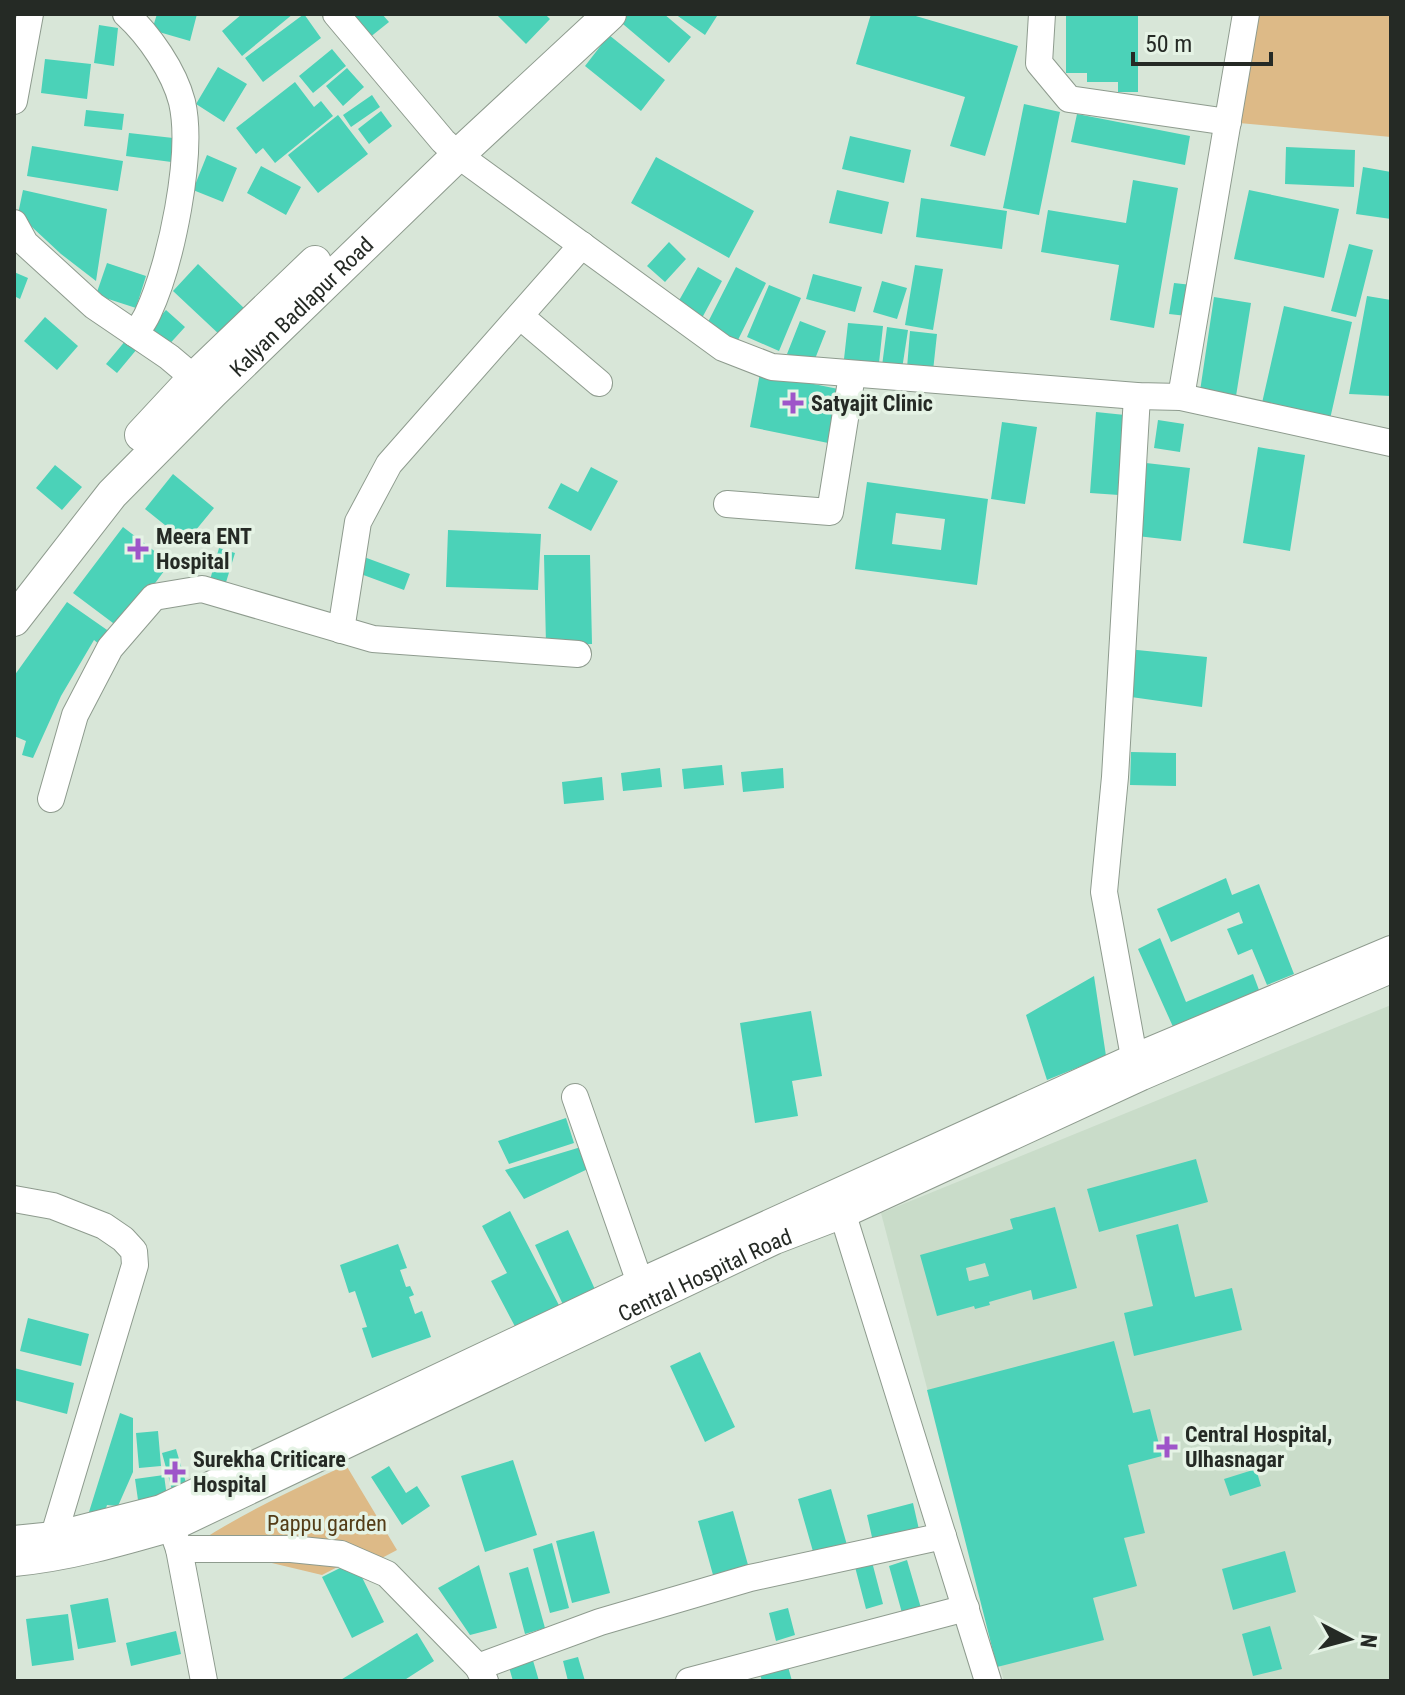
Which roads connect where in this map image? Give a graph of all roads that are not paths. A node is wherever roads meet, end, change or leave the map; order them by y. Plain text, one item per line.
1 (30, 14) edge
2 (126, 14) edge
3 (336, 14) edge
4 (579, 14) edge
5 (610, 14) edge
6 (1042, 14) edge
7 (1246, 14) edge
8 (14, 101) edge
9 (1228, 122) junction
10 (450, 148) junction
11 (14, 223) edge
12 (582, 245) junction
13 (520, 316) junction
14 (135, 334) junction
15 (852, 375) junction
16 (599, 383) dead end
17 (203, 385) junction
18 (1137, 396) junction
19 (1181, 397) junction
20 (1391, 443) edge
21 (727, 504) dead end
22 (14, 583) edge
23 (14, 620) edge
24 (341, 630) junction
25 (578, 654) dead end
26 (51, 799) dead end
27 (1391, 949) edge
28 (1391, 970) edge
29 (1138, 1067) junction
30 (575, 1097) dead end
31 (14, 1199) edge
32 (838, 1204) junction
33 (643, 1292) junction
34 (171, 1528) junction
35 (54, 1535) junction
36 (943, 1536) junction
37 (14, 1539) edge
38 (14, 1563) edge
39 (966, 1608) junction
40 (481, 1674) edge
41 (204, 1681) edge
42 (689, 1681) edge
43 (988, 1681) edge

1 - 8 street
2 - 14 street
3 - 10 street
4 - 10 main road, Kalyan Badlapur Road
5 - 10 main road, Kalyan Badlapur Road
6 - 9 street
7 - 9 street
9 - 19 street
10 - 12 street
10 - 17 main road, Kalyan Badlapur Road
11 - 14 street
12 - 13 street
12 - 15 street
13 - 16 street
13 - 24 street
14 - 17 street
15 - 18 street
15 - 21 street
17 - 22 main road, Kalyan Badlapur Road
17 - 23 main road, Kalyan Badlapur Road
18 - 19 street
18 - 29 street
19 - 20 street
24 - 25 street
24 - 26 street
27 - 29 street, Central Hospital Road
28 - 29 street, Central Hospital Road
29 - 32 street, Central Hospital Road
30 - 33 street
31 - 35 street
32 - 33 street, Central Hospital Road
32 - 36 street
33 - 34 street, Central Hospital Road
34 - 35 street, Central Hospital Road
34 - 38 street, Central Hospital Road
34 - 40 street
34 - 41 street
35 - 37 street, Central Hospital Road
36 - 39 street
36 - 40 street
39 - 42 street
39 - 43 street

